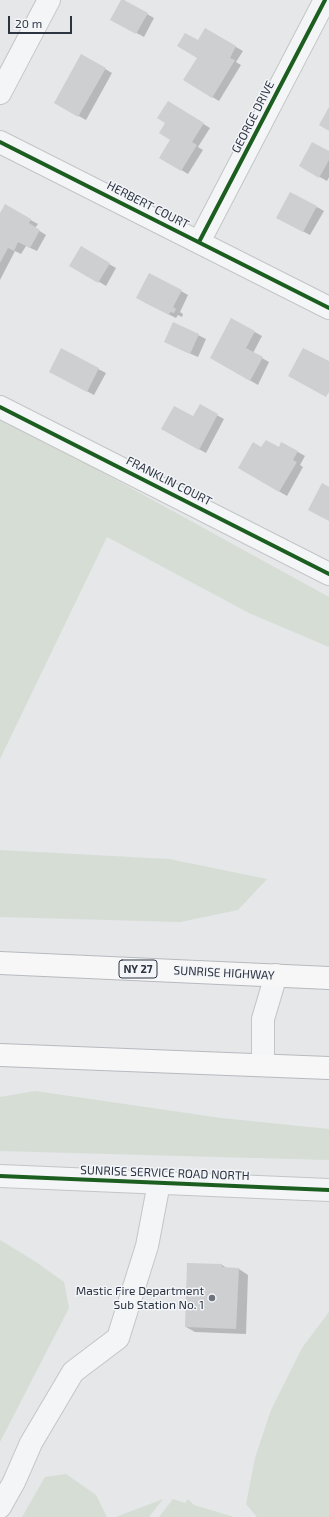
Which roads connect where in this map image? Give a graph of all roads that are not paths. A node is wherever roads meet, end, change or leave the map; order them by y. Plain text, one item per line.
1 (49, 0) edge
2 (324, 0) edge
3 (0, 93) edge
4 (0, 142) edge
5 (199, 242) junction
6 (329, 308) edge
7 (0, 407) edge
8 (329, 574) edge
9 (0, 963) edge
10 (276, 975) junction
11 (329, 978) edge
12 (0, 1056) edge
13 (263, 1065) junction
14 (329, 1068) edge
15 (0, 1176) edge
16 (159, 1183) junction
17 (329, 1190) edge
18 (0, 1507) edge

1 - 3 street
2 - 5 street, GEORGE DRIVE
4 - 5 street, HERBERT COURT
5 - 6 street, HERBERT COURT
7 - 8 street, FRANKLIN COURT
9 - 10 highway, SUNRISE HIGHWAY / NY 27
10 - 11 highway, SUNRISE HIGHWAY / NY 27
10 - 13 street
12 - 13 highway
13 - 14 highway
15 - 16 street, SUNRISE SERVICE ROAD NORTH
16 - 17 street, SUNRISE SERVICE ROAD NORTH
16 - 18 street

